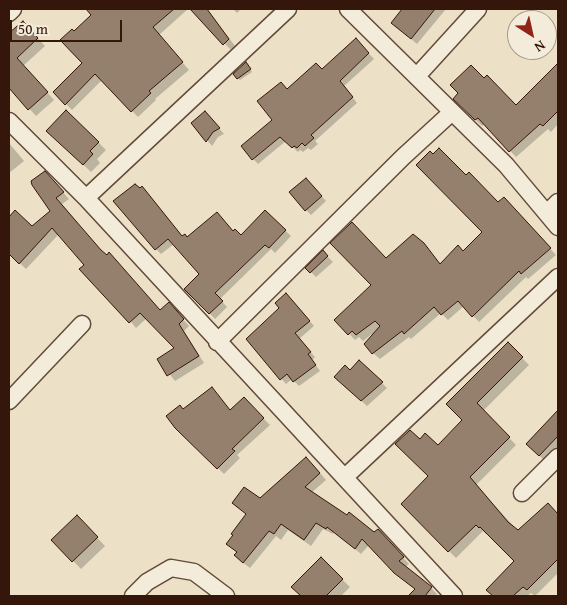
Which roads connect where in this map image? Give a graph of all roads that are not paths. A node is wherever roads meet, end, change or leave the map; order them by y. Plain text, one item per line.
1 (13, 9) edge
2 (288, 9) edge
3 (348, 9) edge
4 (478, 9) edge
5 (9, 13) edge
6 (418, 76) junction
7 (452, 112) junction
8 (9, 121) edge
9 (86, 198) junction
10 (553, 208) edge
11 (558, 227) edge
12 (558, 277) edge
13 (82, 324) dead end
14 (217, 342) junction
15 (9, 401) edge
16 (558, 458) edge
17 (345, 477) junction
18 (522, 493) dead end
19 (133, 596) edge
20 (226, 596) edge
21 (454, 596) edge

1 - 5 street
2 - 9 street
3 - 6 street
4 - 6 street
6 - 7 street
7 - 10 street
7 - 14 street
8 - 9 street
9 - 14 street
10 - 11 street
12 - 17 street
13 - 15 street
14 - 17 street
16 - 18 street
17 - 21 street
19 - 20 street

